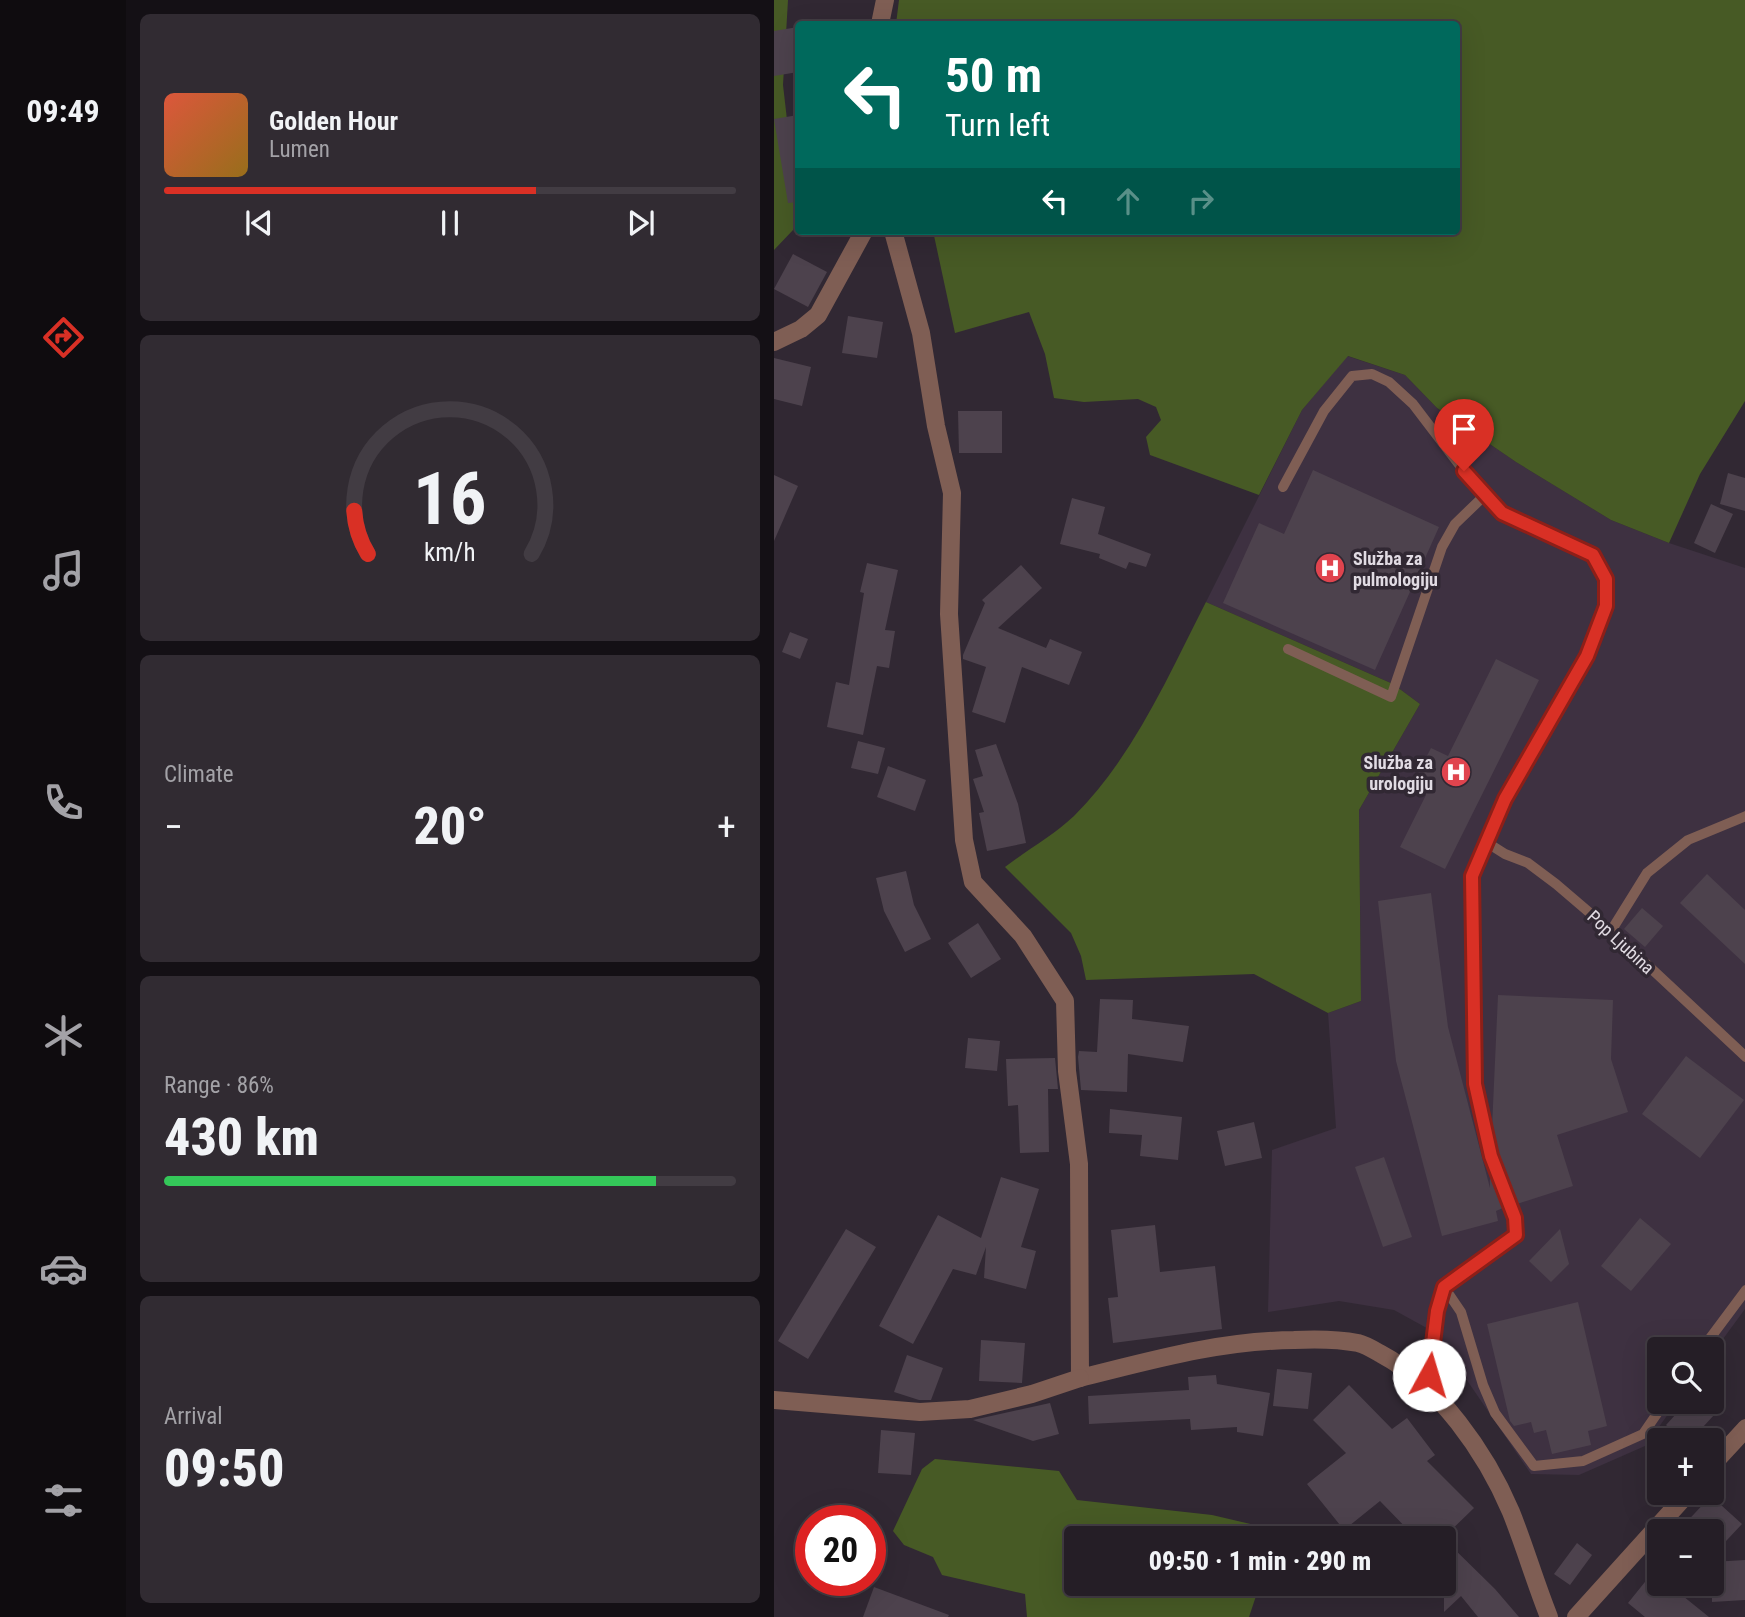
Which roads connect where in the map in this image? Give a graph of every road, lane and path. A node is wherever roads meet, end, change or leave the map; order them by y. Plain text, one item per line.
1 (885, 0) edge
2 (881, 21) edge
3 (862, 235) edge
4 (894, 235) edge
5 (774, 342) edge
6 (1283, 487) dead end
7 (1485, 495) junction
8 (1288, 649) dead end
9 (1745, 816) edge
10 (1486, 842) junction
11 (1611, 931) junction
12 (1745, 1057) edge
13 (1444, 1287) junction
14 (1745, 1290) edge
15 (1711, 1337) edge
16 (1080, 1378) junction
17 (1421, 1383) junction
18 (774, 1400) edge
19 (1657, 1414) edge
20 (1744, 1435) edge
21 (1724, 1454) edge
22 (1677, 1505) edge
23 (1549, 1617) edge
24 (1576, 1617) edge

1 - 2 street
3 - 5 street
4 - 16 street
6 - 7 lane
7 - 8 lane
7 - 10 lane
9 - 11 lane
10 - 11 lane, Pop Ljubina
10 - 13 lane
11 - 12 lane, Pop Ljubina
13 - 17 lane
13 - 19 lane
14 - 15 lane
16 - 17 street
16 - 18 street
17 - 23 street
20 - 21 street
22 - 24 street

